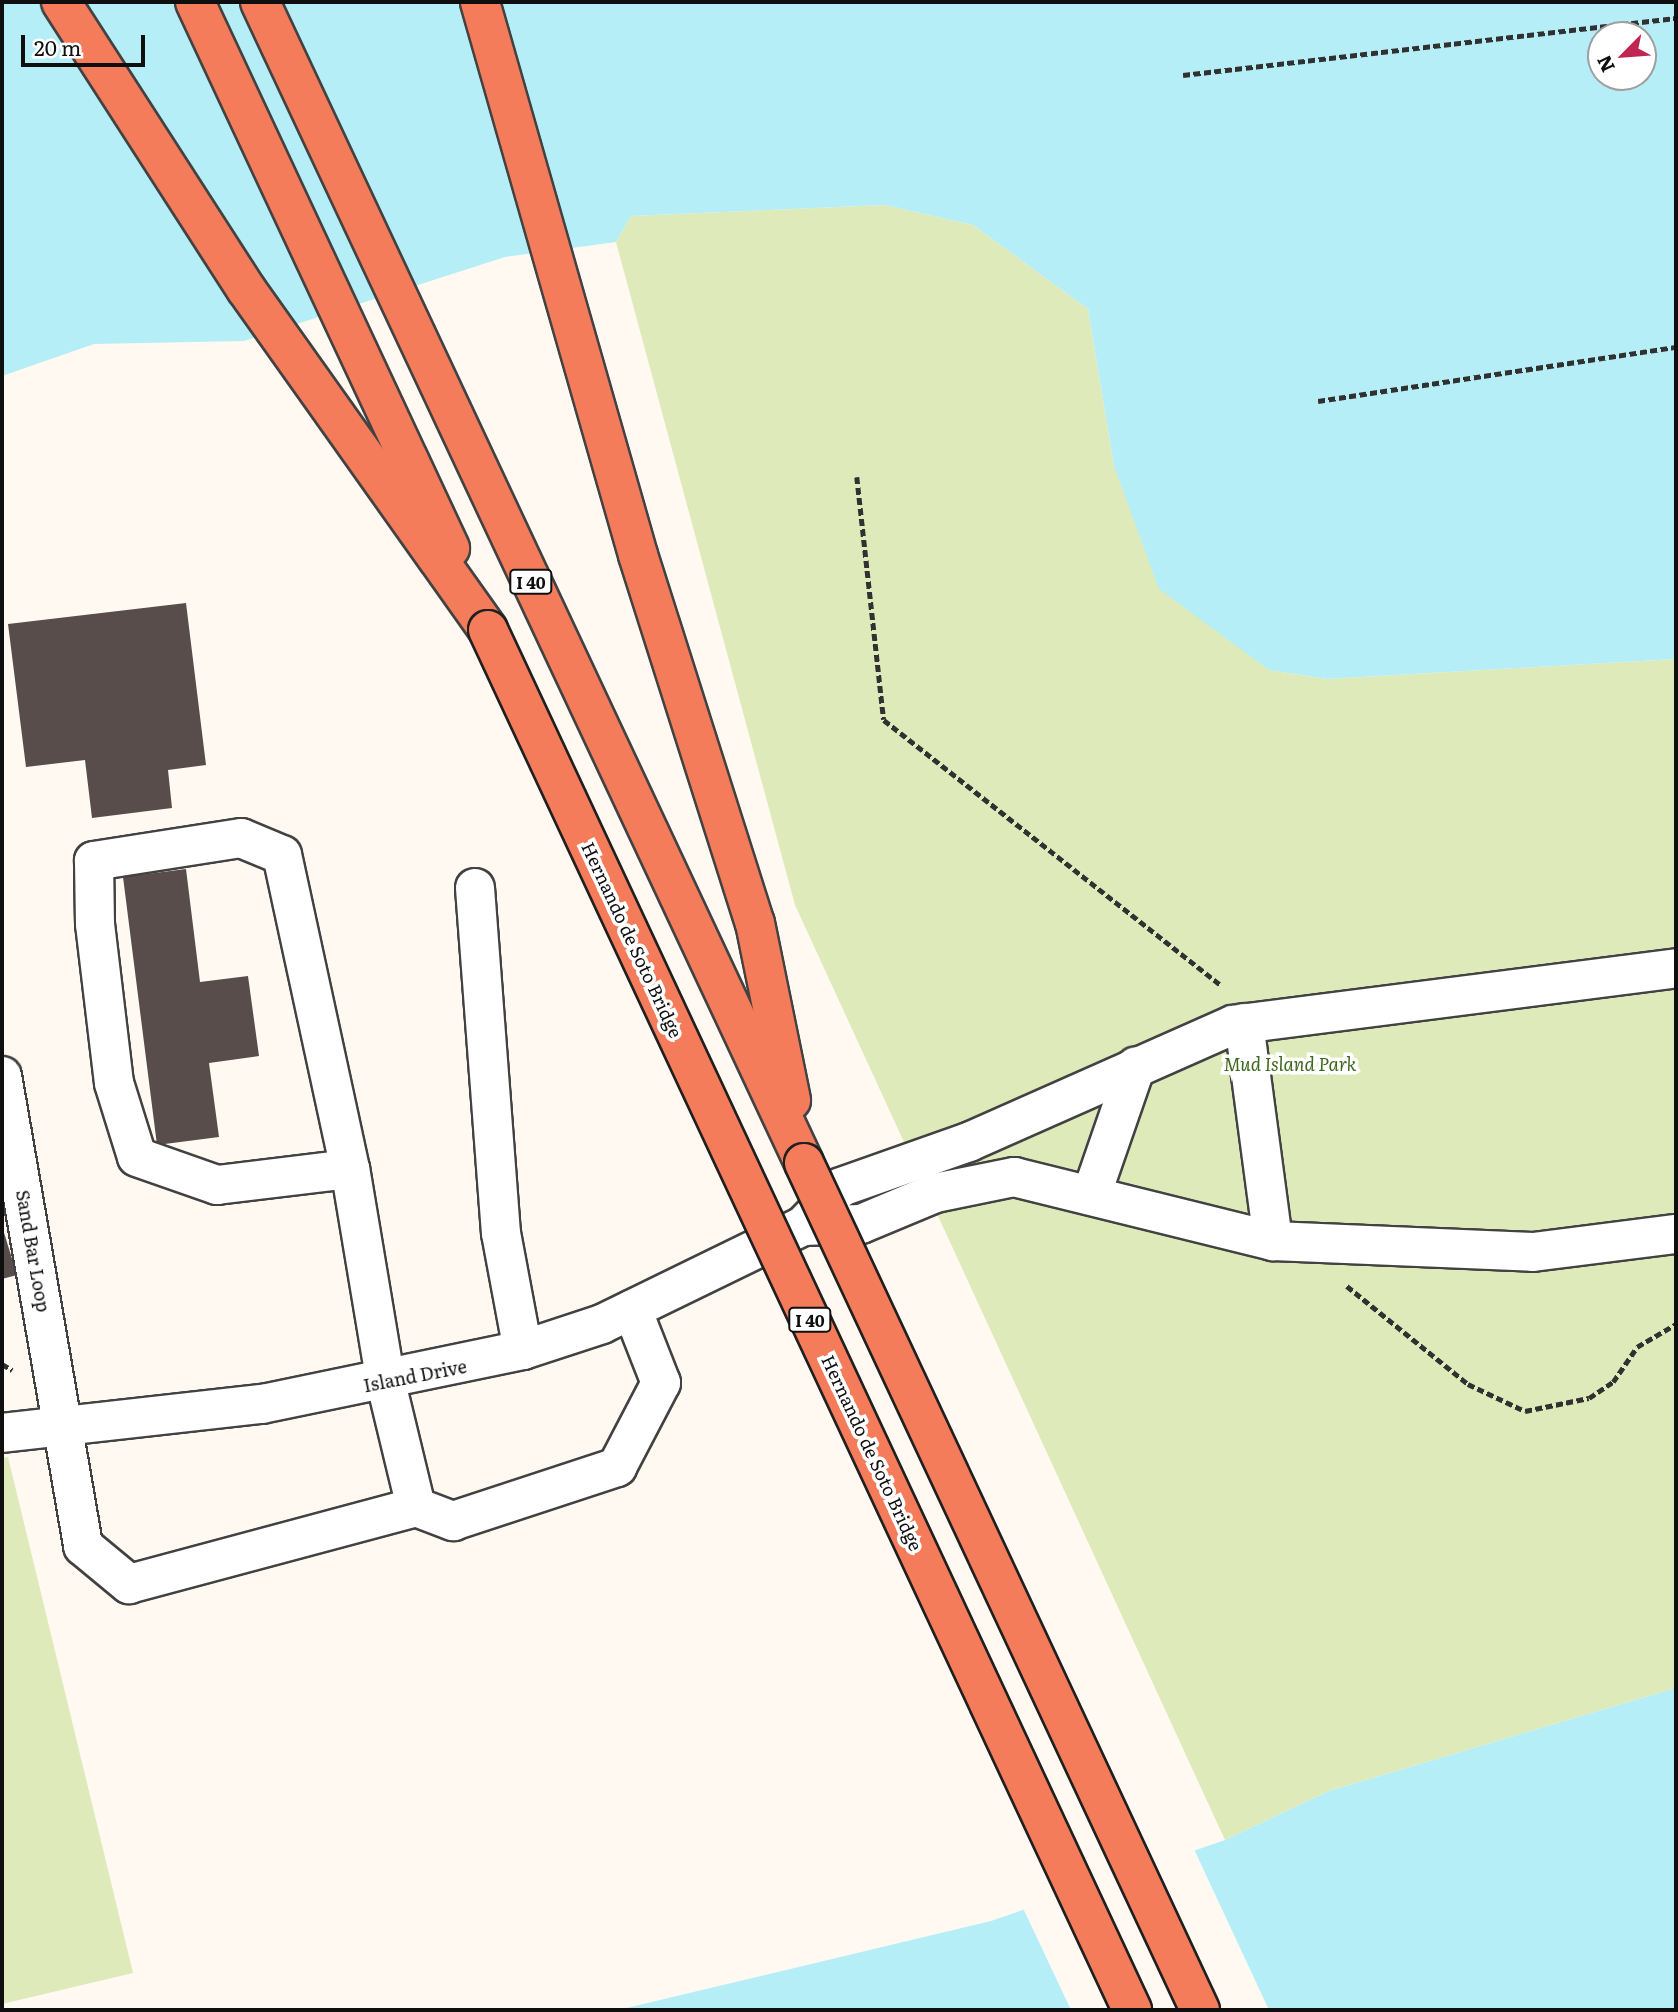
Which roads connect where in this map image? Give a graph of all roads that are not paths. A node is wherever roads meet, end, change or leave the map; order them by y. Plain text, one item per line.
1 (61, 2) edge
2 (194, 2) edge
3 (260, 2) edge
4 (480, 2) edge
5 (488, 630) junction
6 (475, 888) dead end
7 (1676, 968) edge
8 (1244, 1023) junction
9 (1136, 1066) junction
10 (2, 1076) edge
11 (804, 1163) junction
12 (350, 1169) junction
13 (1092, 1193) junction
14 (803, 1226) junction
15 (1676, 1234) edge
16 (1273, 1241) junction
17 (632, 1309) junction
18 (523, 1350) junction
19 (386, 1383) junction
20 (61, 1426) junction
21 (2, 1433) edge
22 (416, 1507) junction
23 (1132, 2010) edge
24 (1200, 2010) edge

1 - 5 highway
2 - 5 highway, I 40
3 - 11 highway, I 40
4 - 11 highway
5 - 23 highway, Hernando de Soto Bridge / I 40, bridge
6 - 18 street
7 - 8 street
8 - 9 street
8 - 16 street
9 - 13 street
9 - 14 street
10 - 20 street, Sand Bar Loop
11 - 24 highway, I 40, bridge
12 - 12 street
12 - 19 street
13 - 14 street
13 - 16 street
14 - 17 street, Island Drive
15 - 16 street
17 - 18 street, Island Drive
17 - 22 street
18 - 19 street, Island Drive
19 - 20 street, Island Drive
19 - 22 street
20 - 21 street, Island Drive
20 - 22 street, Sand Bar Loop

